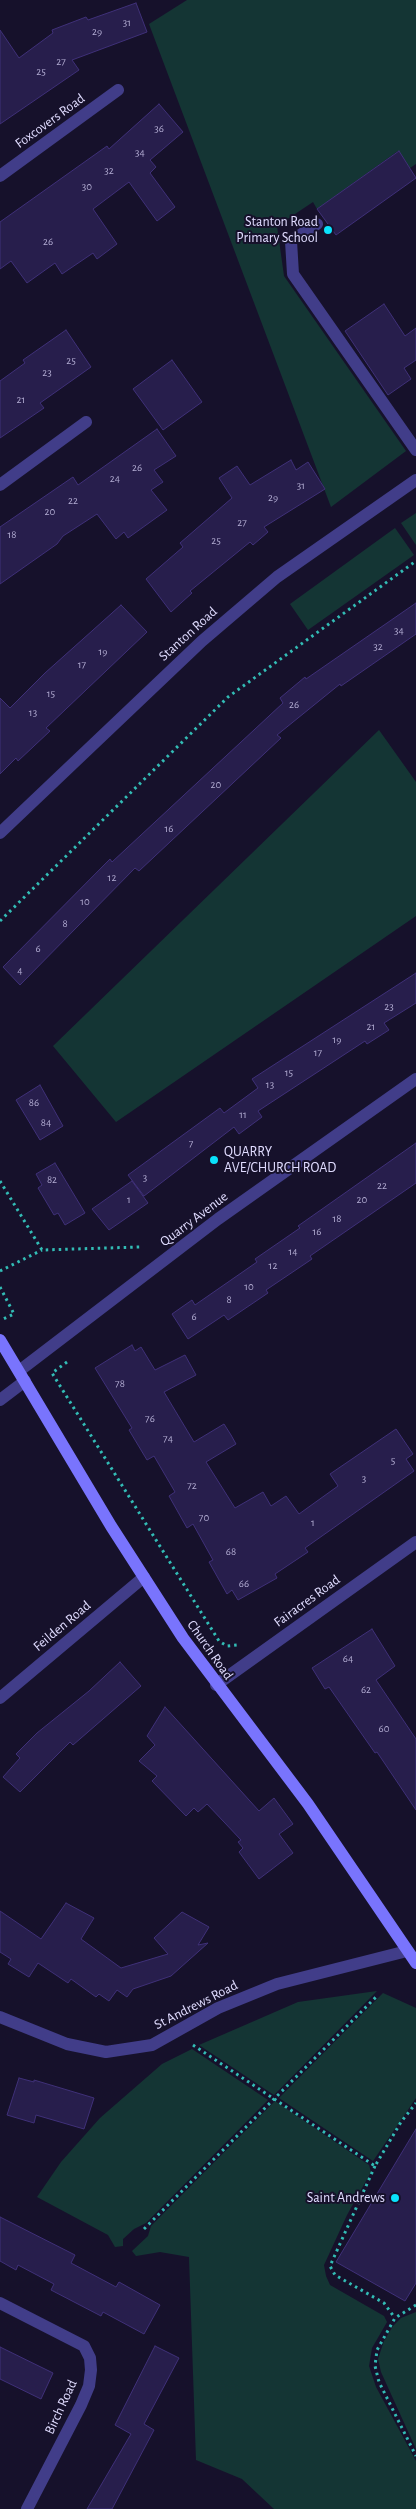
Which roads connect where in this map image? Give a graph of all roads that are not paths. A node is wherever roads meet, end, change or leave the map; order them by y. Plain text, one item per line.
1 (118, 90) dead end
2 (0, 176) edge
3 (317, 224) dead end
4 (86, 422) dead end
5 (416, 450) edge
6 (416, 480) edge
7 (0, 485) edge
8 (0, 833) edge
9 (416, 1079) edge
10 (0, 1340) edge
11 (22, 1376) junction
12 (0, 1400) edge
13 (416, 1542) edge
14 (144, 1577) junction
15 (216, 1685) junction
16 (0, 1698) edge
17 (407, 1951) junction
18 (416, 1963) edge
19 (0, 2018) edge
20 (0, 2302) edge
21 (27, 2509) edge

1 - 2 street, Foxcovers Road
3 - 5 street
4 - 7 street
6 - 8 street, Stanton Road
9 - 11 street, Quarry Avenue
10 - 11 main road, Church Road
11 - 12 street, Quarry Avenue
11 - 14 main road, Church Road
13 - 15 street, Fairacres Road
14 - 15 main road, Church Road
14 - 16 street, Feilden Road
15 - 17 main road, Church Road
17 - 18 main road, Church Road
17 - 19 street, St Andrews Road
20 - 21 street, Birch Road

